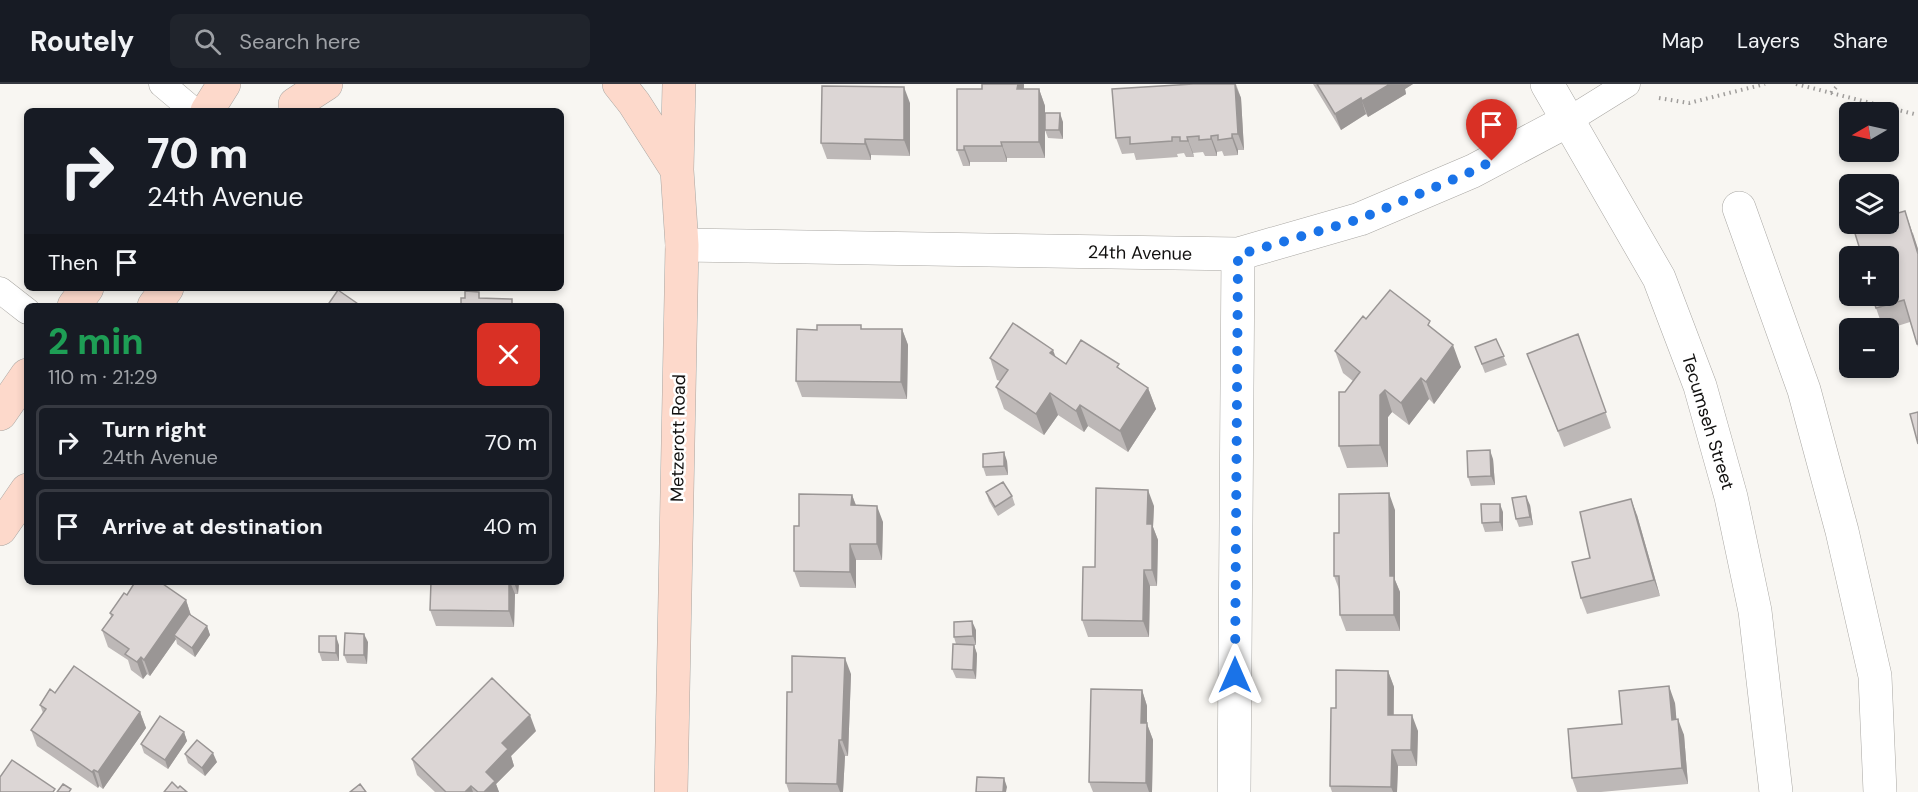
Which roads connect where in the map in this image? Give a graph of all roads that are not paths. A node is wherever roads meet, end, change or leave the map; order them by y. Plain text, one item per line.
1 (162, 84) edge
2 (224, 84) edge
3 (326, 84) edge
4 (619, 84) edge
5 (679, 84) edge
6 (1547, 84) edge
7 (1627, 84) edge
8 (298, 100) edge
9 (190, 108) edge
10 (209, 108) edge
11 (1569, 120) junction
12 (677, 170) junction
13 (1739, 208) dead end
14 (682, 245) junction
15 (1238, 255) junction
16 (0, 290) edge
17 (24, 309) edge
18 (24, 379) edge
19 (0, 414) edge
20 (24, 494) edge
21 (0, 529) edge
22 (671, 792) edge
23 (1234, 792) edge
24 (1776, 792) edge
25 (1880, 792) edge

1 - 9 lane
2 - 10 street
3 - 8 street
4 - 12 street
5 - 12 street, Metzerott Road
6 - 11 street, Tecumseh Street
7 - 11 lane
11 - 15 street, 24th Avenue
11 - 24 street, Tecumseh Street
12 - 14 street, Metzerott Road
13 - 25 street
14 - 15 street, 24th Avenue
14 - 22 street, Metzerott Road
15 - 23 street
16 - 17 lane
18 - 19 street
20 - 21 street

